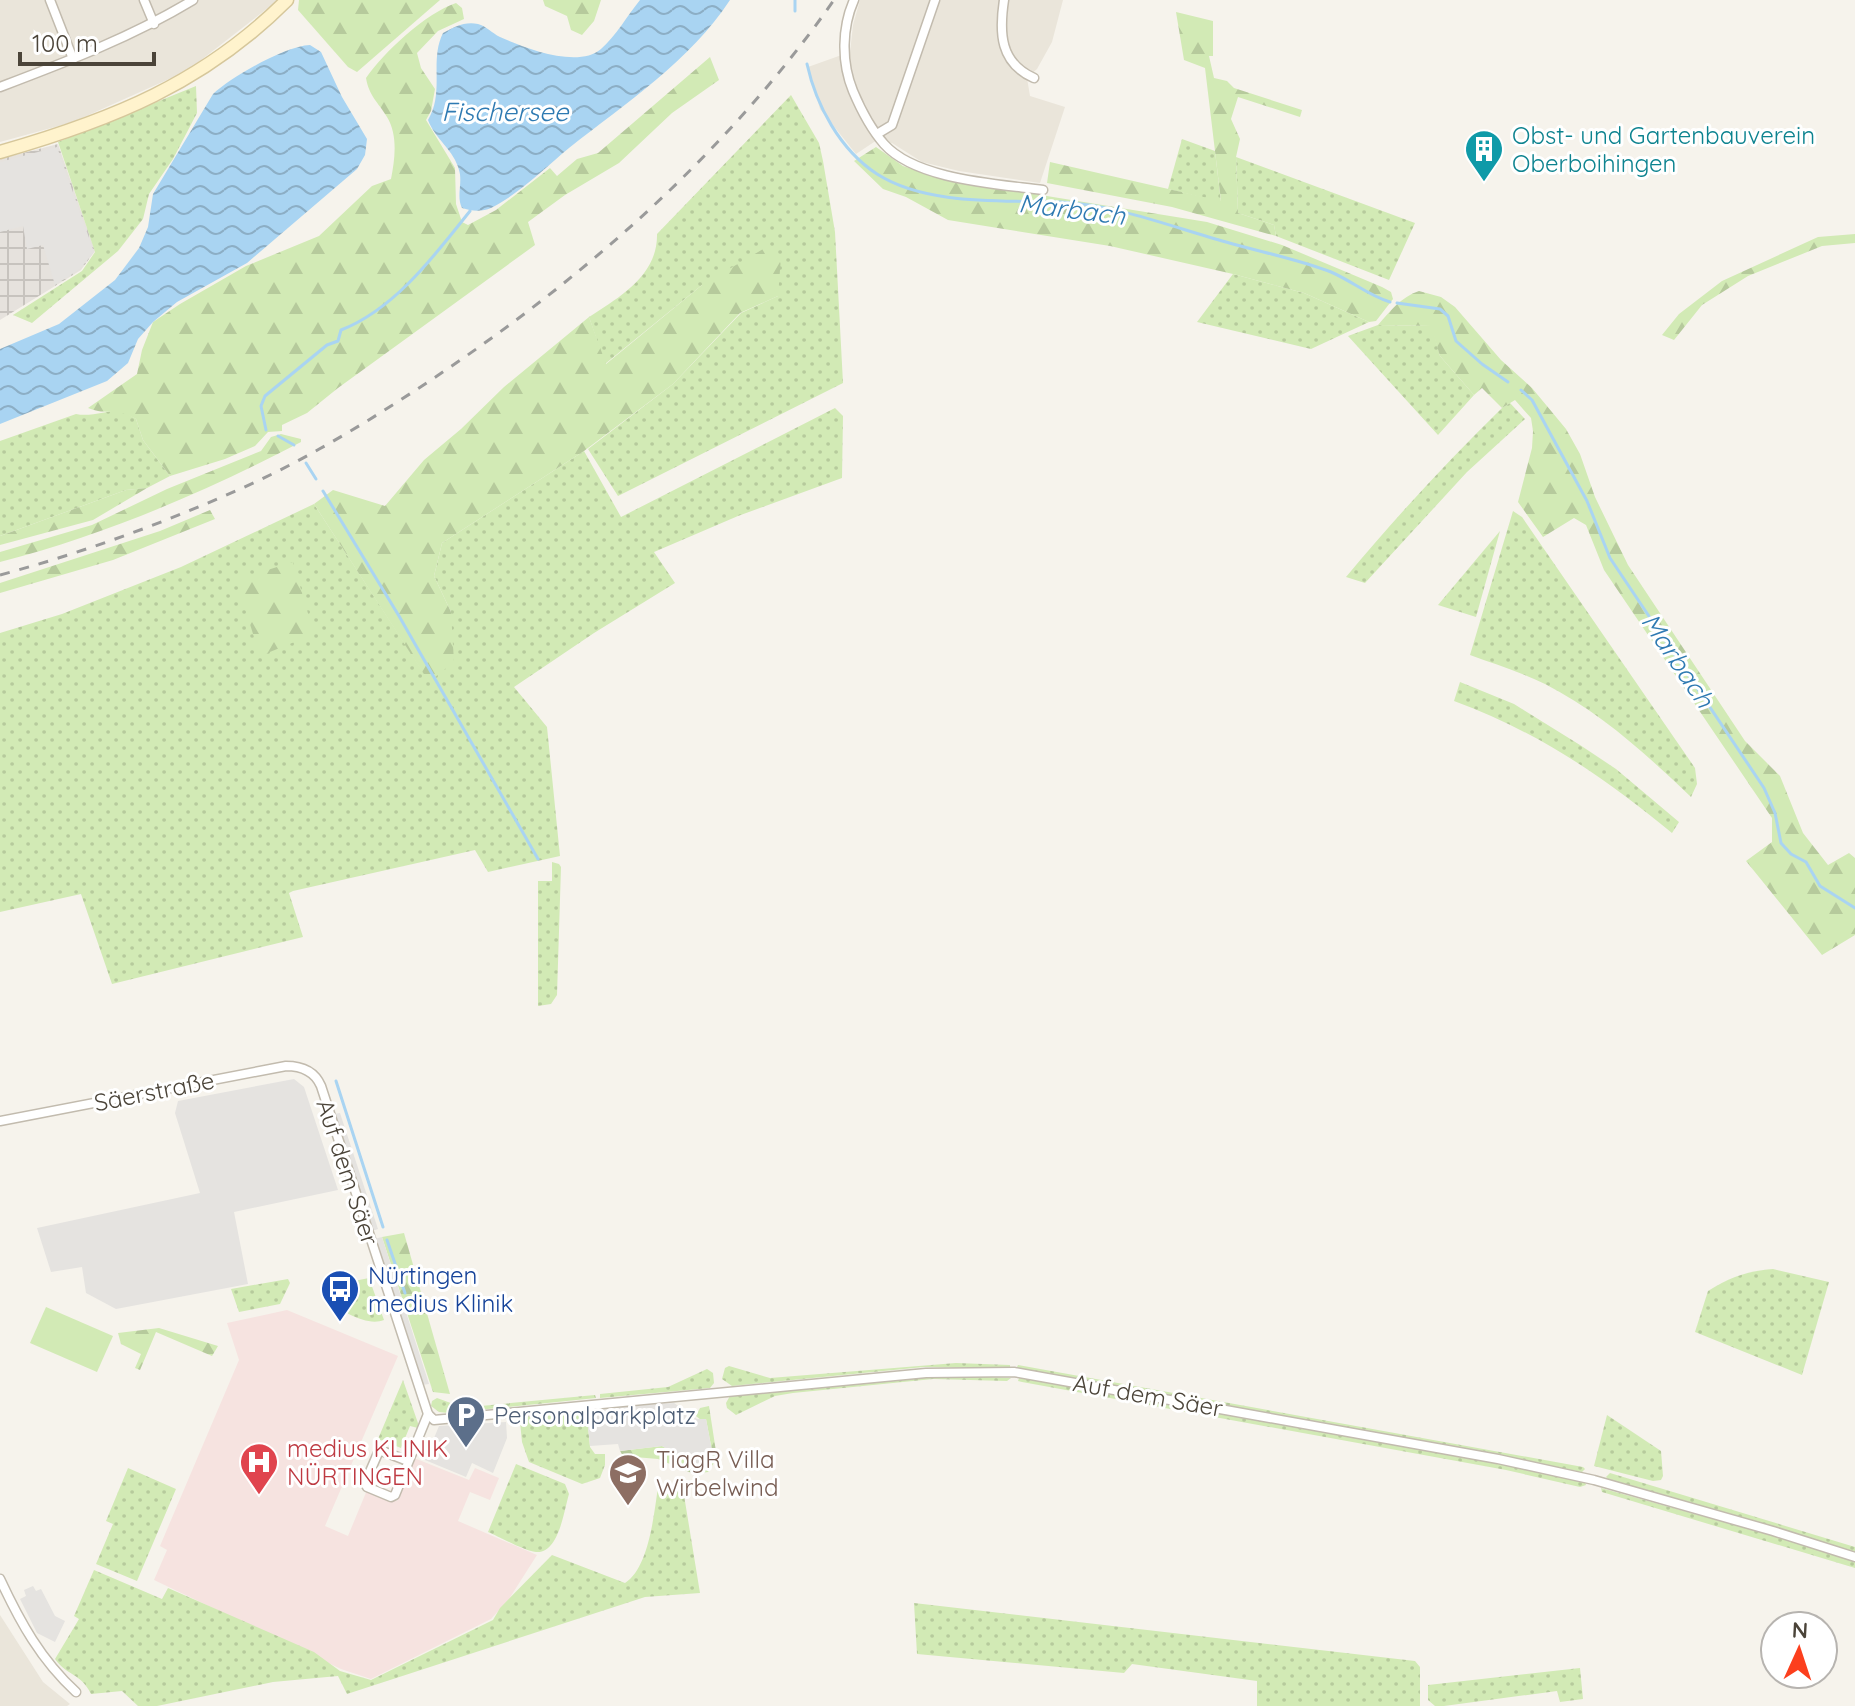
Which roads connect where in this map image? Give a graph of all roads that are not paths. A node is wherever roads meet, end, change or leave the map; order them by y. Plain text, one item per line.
1 (50, 0) edge
2 (144, 0) edge
3 (193, 0) edge
4 (287, 0) edge
5 (854, 0) edge
6 (935, 0) edge
7 (1004, 0) edge
8 (154, 24) junction
9 (73, 59) junction
10 (1034, 78) dead end
11 (0, 87) edge
12 (877, 134) junction
13 (0, 152) edge
14 (1043, 190) dead end
15 (309, 1071) joint
16 (0, 1121) edge
17 (428, 1414) junction
18 (408, 1461) junction
19 (1855, 1557) edge
20 (0, 1579) edge
21 (76, 1692) dead end

1 - 9 street
2 - 8 street
3 - 8 street
4 - 13 main road
5 - 12 street
6 - 12 street
7 - 10 street
8 - 9 street
9 - 11 street
12 - 14 street
15 - 16 street, Säerstraße
15 - 17 street, Auf dem Säer
17 - 18 street
17 - 19 street, Auf dem Säer
18 - 18 street
20 - 21 street

